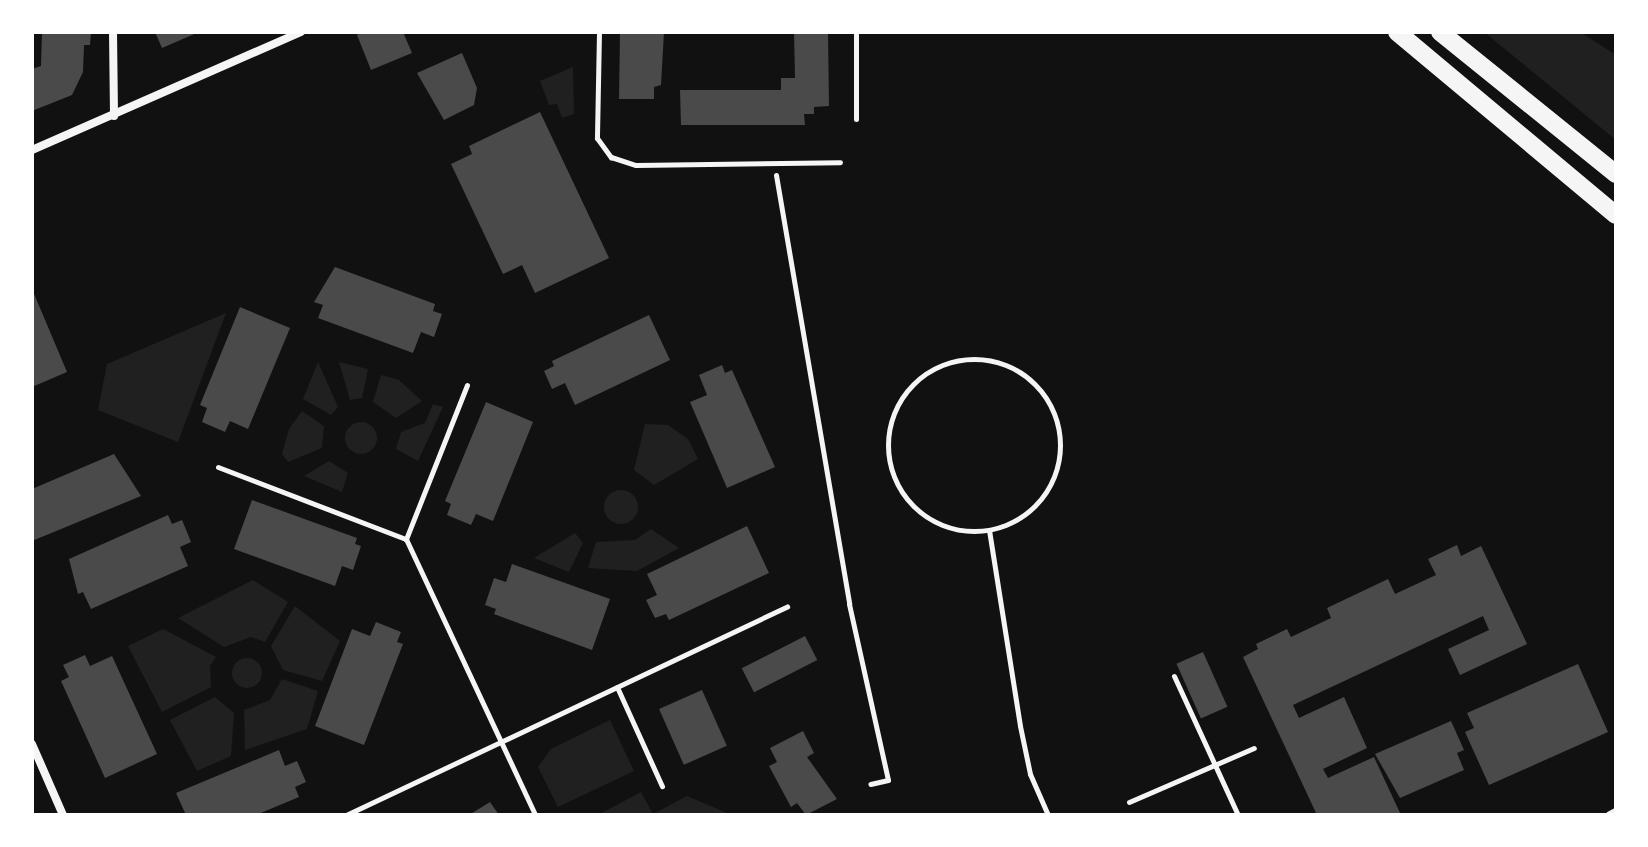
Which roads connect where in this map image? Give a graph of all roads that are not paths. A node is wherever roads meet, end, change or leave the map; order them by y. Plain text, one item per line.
1 (113, 32) edge
2 (301, 32) edge
3 (599, 32) edge
4 (856, 32) edge
5 (1397, 32) edge
6 (1440, 32) edge
7 (114, 116) junction
8 (856, 119) dead end
9 (32, 150) edge
10 (840, 162) dead end
11 (1616, 174) edge
12 (1616, 215) edge
13 (467, 385) dead end
14 (218, 467) dead end
15 (406, 539) junction
16 (787, 607) dead end
17 (617, 687) junction
18 (500, 742) junction
19 (32, 744) edge
20 (662, 786) dead end
21 (1616, 812) edge
22 (63, 815) edge
23 (346, 815) edge
24 (535, 815) edge
25 (1610, 815) edge

1 - 7 street
2 - 7 street
3 - 10 lane
4 - 8 lane
5 - 12 highway
6 - 11 highway
7 - 9 street
13 - 15 lane
14 - 15 lane
15 - 18 lane
16 - 17 lane
17 - 18 lane
17 - 20 lane
18 - 23 lane
18 - 24 lane
19 - 22 street
21 - 25 street

